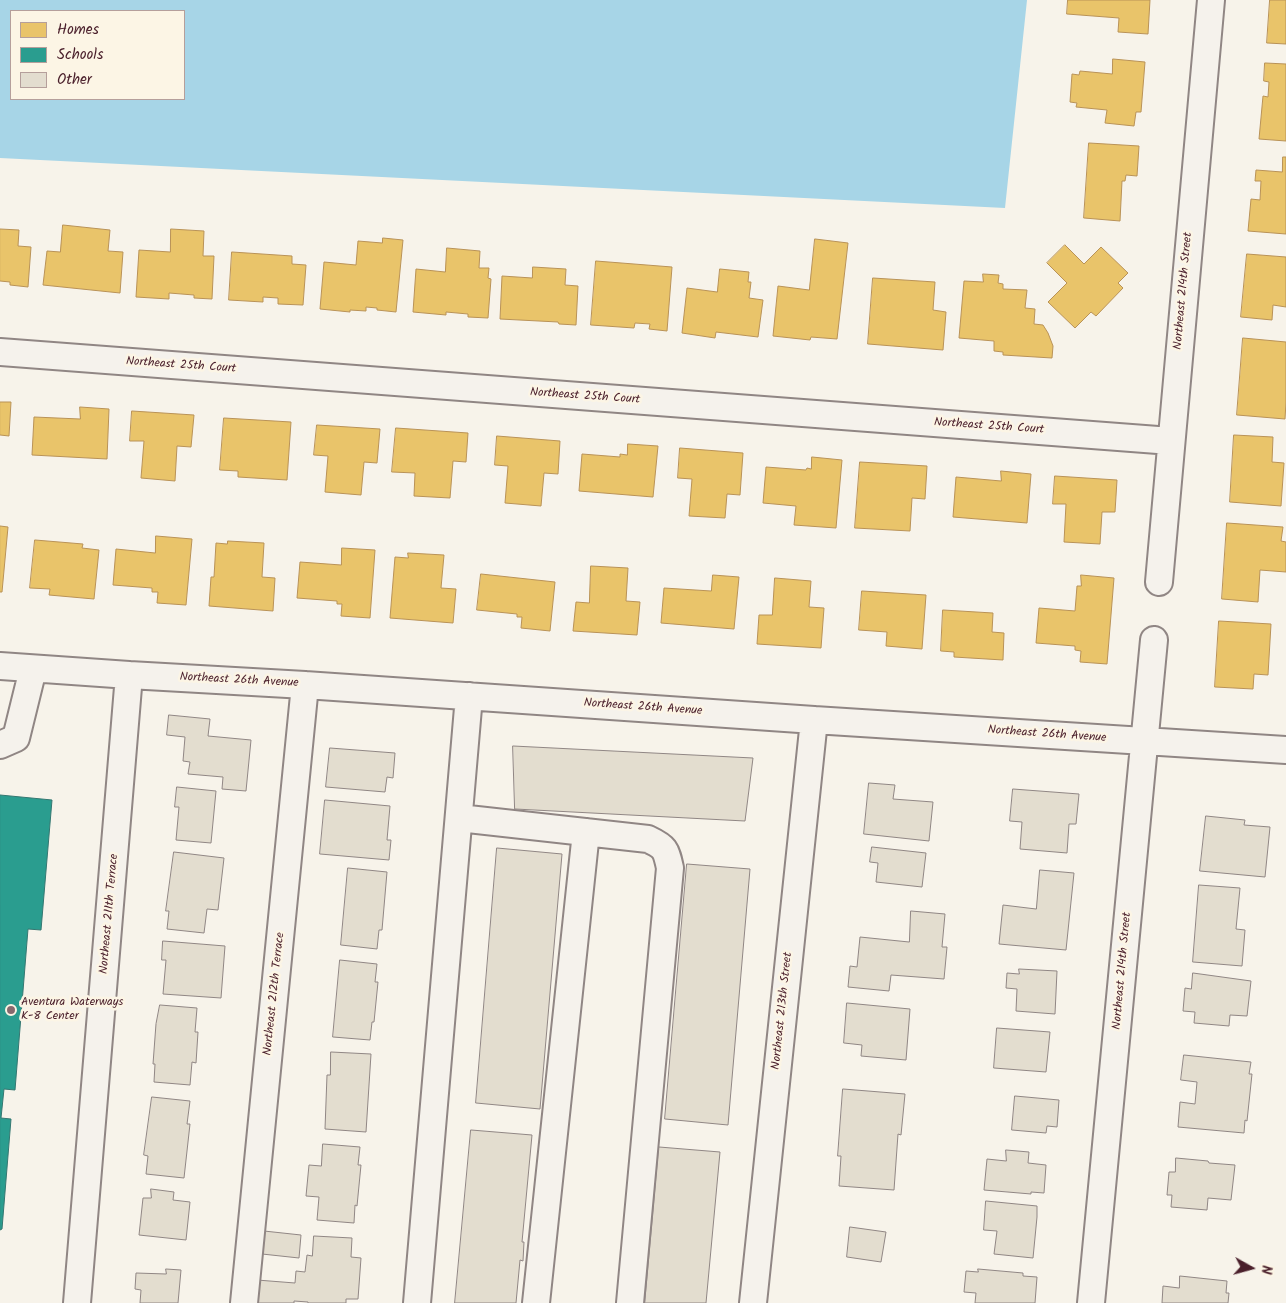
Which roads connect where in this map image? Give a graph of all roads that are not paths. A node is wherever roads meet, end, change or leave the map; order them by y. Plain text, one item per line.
1 (1211, 0) edge
2 (0, 352) edge
3 (1171, 441) junction
4 (1159, 582) dead end
5 (1154, 640) dead end
6 (0, 666) edge
7 (33, 669) junction
8 (129, 675) junction
9 (305, 685) junction
10 (470, 696) junction
11 (814, 720) junction
12 (1144, 742) junction
13 (0, 745) edge
14 (1286, 750) edge
15 (459, 818) junction
16 (586, 832) junction
17 (78, 1303) edge
18 (244, 1303) edge
19 (417, 1303) edge
20 (536, 1303) edge
21 (630, 1303) edge
22 (753, 1303) edge
23 (1091, 1303) edge

1 - 3 street, Northeast 214th Street
2 - 3 street, Northeast 25th Court
3 - 4 street, Northeast 214th Street
5 - 12 street, Northeast 214th Street
6 - 7 street, Northeast 26th Avenue
7 - 8 street, Northeast 26th Avenue
7 - 13 street
8 - 9 street, Northeast 26th Avenue
8 - 17 street, Northeast 211th Terrace
9 - 10 street, Northeast 26th Avenue
9 - 18 street, Northeast 212th Terrace
10 - 11 street, Northeast 26th Avenue
10 - 15 street
11 - 12 street, Northeast 26th Avenue
11 - 22 street, Northeast 213th Street
12 - 14 street, Northeast 26th Avenue
12 - 23 street, Northeast 214th Street
15 - 16 street
15 - 19 street
16 - 20 street
16 - 21 street

